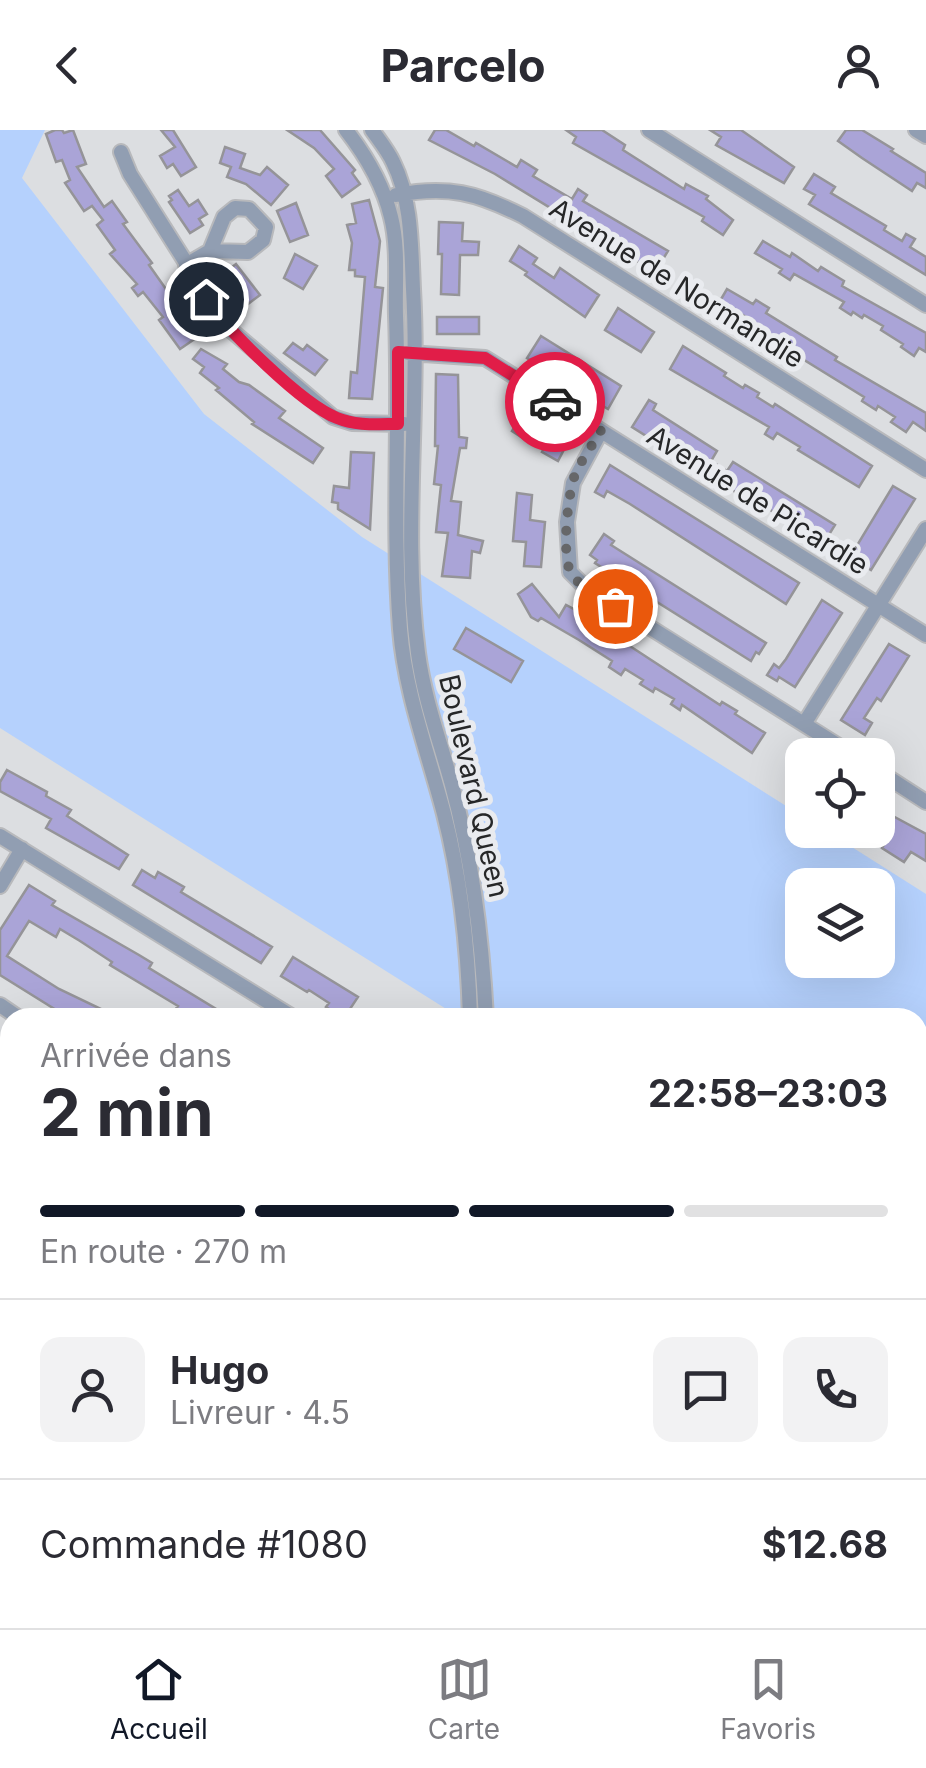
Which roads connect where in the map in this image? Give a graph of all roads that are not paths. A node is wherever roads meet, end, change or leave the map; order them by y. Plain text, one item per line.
1 (346, 130) edge
2 (372, 130) edge
3 (649, 130) edge
4 (916, 130) edge
5 (926, 136) edge
6 (121, 152) dead end
7 (403, 194) junction
8 (384, 198) junction
9 (210, 251) dead end
10 (186, 265) junction
11 (926, 305) edge
12 (398, 352) junction
13 (417, 352) junction
14 (398, 424) junction
15 (414, 424) junction
16 (601, 431) junction
17 (926, 470) edge
18 (926, 529) edge
19 (405, 566) junction
20 (878, 606) junction
21 (926, 636) edge
22 (804, 724) junction
23 (826, 738) edge
24 (895, 782) edge
25 (926, 802) edge
26 (1, 839) edge
27 (22, 849) junction
28 (0, 886) edge
29 (278, 1008) edge
30 (469, 1008) edge
31 (485, 1008) edge

1 - 8 street, Boulevard Queen
2 - 7 street, Boulevard Queen
3 - 11 street
4 - 5 street
6 - 10 street
7 - 8 street, Avenue de Normandie
7 - 13 street, Boulevard Queen
7 - 17 street, Avenue de Normandie
8 - 12 street, Boulevard Queen
9 - 10 street
10 - 14 street
12 - 13 street, Avenue de Picardie
12 - 14 street, Boulevard Queen
13 - 15 street, Boulevard Queen
13 - 16 street, Avenue de Picardie
14 - 15 street
14 - 19 street, Boulevard Queen
15 - 19 street, Boulevard Queen
16 - 20 street, Avenue de Picardie
16 - 22 street
18 - 20 street
19 - 30 street, Boulevard Queen
19 - 31 street, Boulevard Queen
20 - 21 street, Avenue de Picardie
20 - 22 street
22 - 23 street
24 - 25 street
26 - 27 street
27 - 28 street
27 - 29 street

